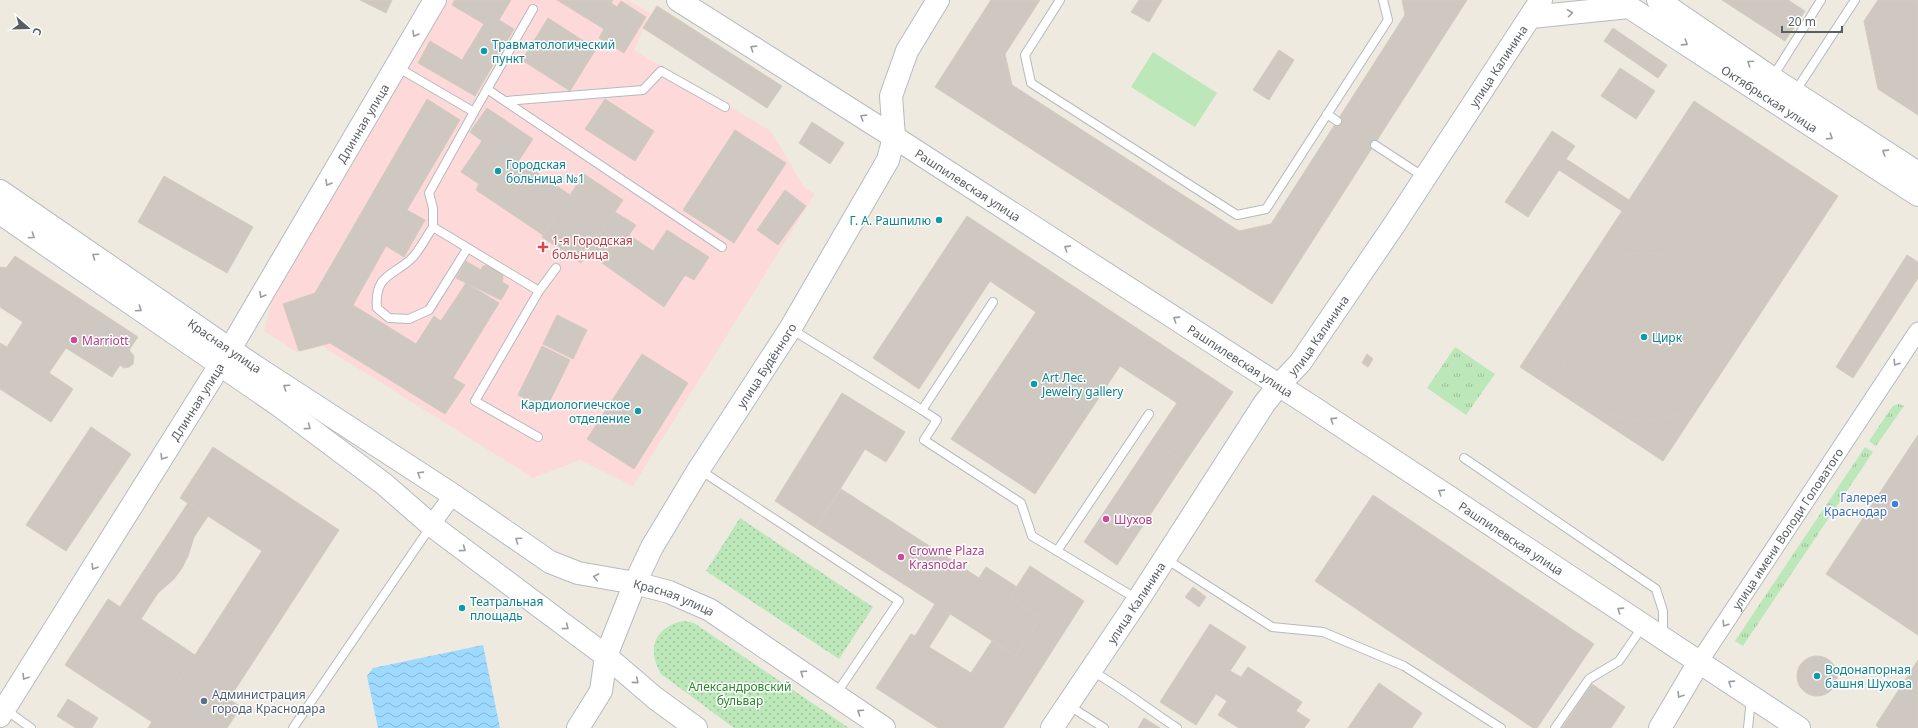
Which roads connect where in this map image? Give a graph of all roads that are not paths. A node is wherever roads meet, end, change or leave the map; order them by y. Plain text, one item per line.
1 (435, 0) edge
2 (678, 0) edge
3 (938, 0) edge
4 (1060, 0) edge
5 (1383, 0) edge
6 (1658, 0) edge
7 (1821, 0) edge
8 (1854, 0) edge
9 (1626, 3) edge
10 (533, 9) dead end
11 (1536, 9) edge
12 (396, 67) junction
13 (1767, 86) junction
14 (487, 88) junction
15 (1794, 93) junction
16 (506, 100) junction
17 (725, 107) dead end
18 (474, 112) junction
19 (1327, 114) junction
20 (1337, 121) dead end
21 (894, 137) junction
22 (1374, 145) dead end
23 (1918, 173) edge
24 (1425, 178) junction
25 (0, 191) edge
26 (1918, 195) edge
27 (0, 214) edge
28 (433, 227) junction
29 (722, 247) dead end
30 (467, 249) junction
31 (556, 268) dead end
32 (539, 291) junction
33 (993, 302) dead end
34 (790, 329) junction
35 (1918, 331) edge
36 (225, 356) junction
37 (1279, 385) junction
38 (922, 410) junction
39 (1149, 414) dead end
40 (538, 437) dead end
41 (1464, 458) dead end
42 (699, 469) junction
43 (453, 495) junction
44 (431, 525) junction
45 (1056, 551) junction
46 (1165, 559) junction
47 (635, 583) junction
48 (1138, 600) junction
49 (1644, 626) junction
50 (1663, 638) junction
51 (606, 656) junction
52 (1699, 662) junction
53 (1092, 671) junction
54 (835, 695) junction
55 (1751, 697) junction
56 (1068, 705) junction
57 (2, 712) edge
58 (31, 728) edge
59 (293, 728) edge
60 (578, 728) edge
61 (696, 728) edge
62 (884, 728) edge
63 (1052, 728) edge
64 (1104, 728) edge
65 (1177, 728) edge
66 (1501, 728) edge
67 (1555, 728) edge
68 (1660, 728) edge
69 (1748, 728) edge
70 (1799, 728) edge

1 -> 12 street, Длинная улица
21 -> 2 street, Рашпилевская улица
3 - 21 street, улица Будённого
4 - 19 lane
5 - 19 lane
13 -> 6 street, Октябрьская улица
7 - 13 lane
8 - 15 lane
11 -> 9 street
9 -> 13 street, Октябрьская улица
10 - 14 lane
11 - 24 street, улица Калинина
12 - 18 lane
12 -> 36 street, Длинная улица
13 - 15 street, Октябрьская улица
13 -> 26 street, Октябрьская улица
14 - 16 lane
14 - 18 lane
23 -> 15 street, Октябрьская улица
16 - 17 lane
16 - 29 lane
18 - 28 lane
19 - 20 lane
21 - 34 street, улица Будённого
37 -> 21 street, Рашпилевская улица
22 - 24 lane
24 - 37 street, улица Калинина
36 -> 25 street, Красная улица
27 -> 36 street, Красная улица
28 - 30 lane
28 - 30 lane
30 - 32 lane
31 - 32 lane
32 - 40 lane
33 - 38 lane
34 - 38 lane
34 - 42 street, улица Будённого
35 -> 52 street, улица имени Володи Головатого
43 -> 36 street, Красная улица
36 -> 44 street, Красная улица
36 -> 57 street, Длинная улица
37 - 46 street, улица Калинина
49 -> 37 street, Рашпилевская улица
38 - 45 lane
39 - 45 lane
41 - 50 lane
42 - 47 street, улица Будённого
42 - 54 lane
43 - 44 street
47 -> 43 street, Красная улица
44 -> 51 street, Красная улица
44 - 59 lane
45 - 48 lane
46 - 48 street, улица Калинина
46 - 66 lane
47 - 51 street, улица Будённого
54 -> 47 street, Красная улица
48 - 53 street, улица Калинина
49 - 50 street, Рашпилевская улица
49 - 67 lane
50 - 52 street, Рашпилевская улица
51 - 60 street, улица Будённого
51 -> 61 street, Красная улица
55 -> 52 street, Рашпилевская улица
52 -> 68 street, улица имени Володи Головатого
53 - 56 street, улица Калинина
53 - 65 lane
62 -> 54 street, Красная улица
55 - 69 lane
55 - 70 street, Рашпилевская улица
56 - 63 street, улица Калинина
56 - 64 lane
57 - 58 lane

